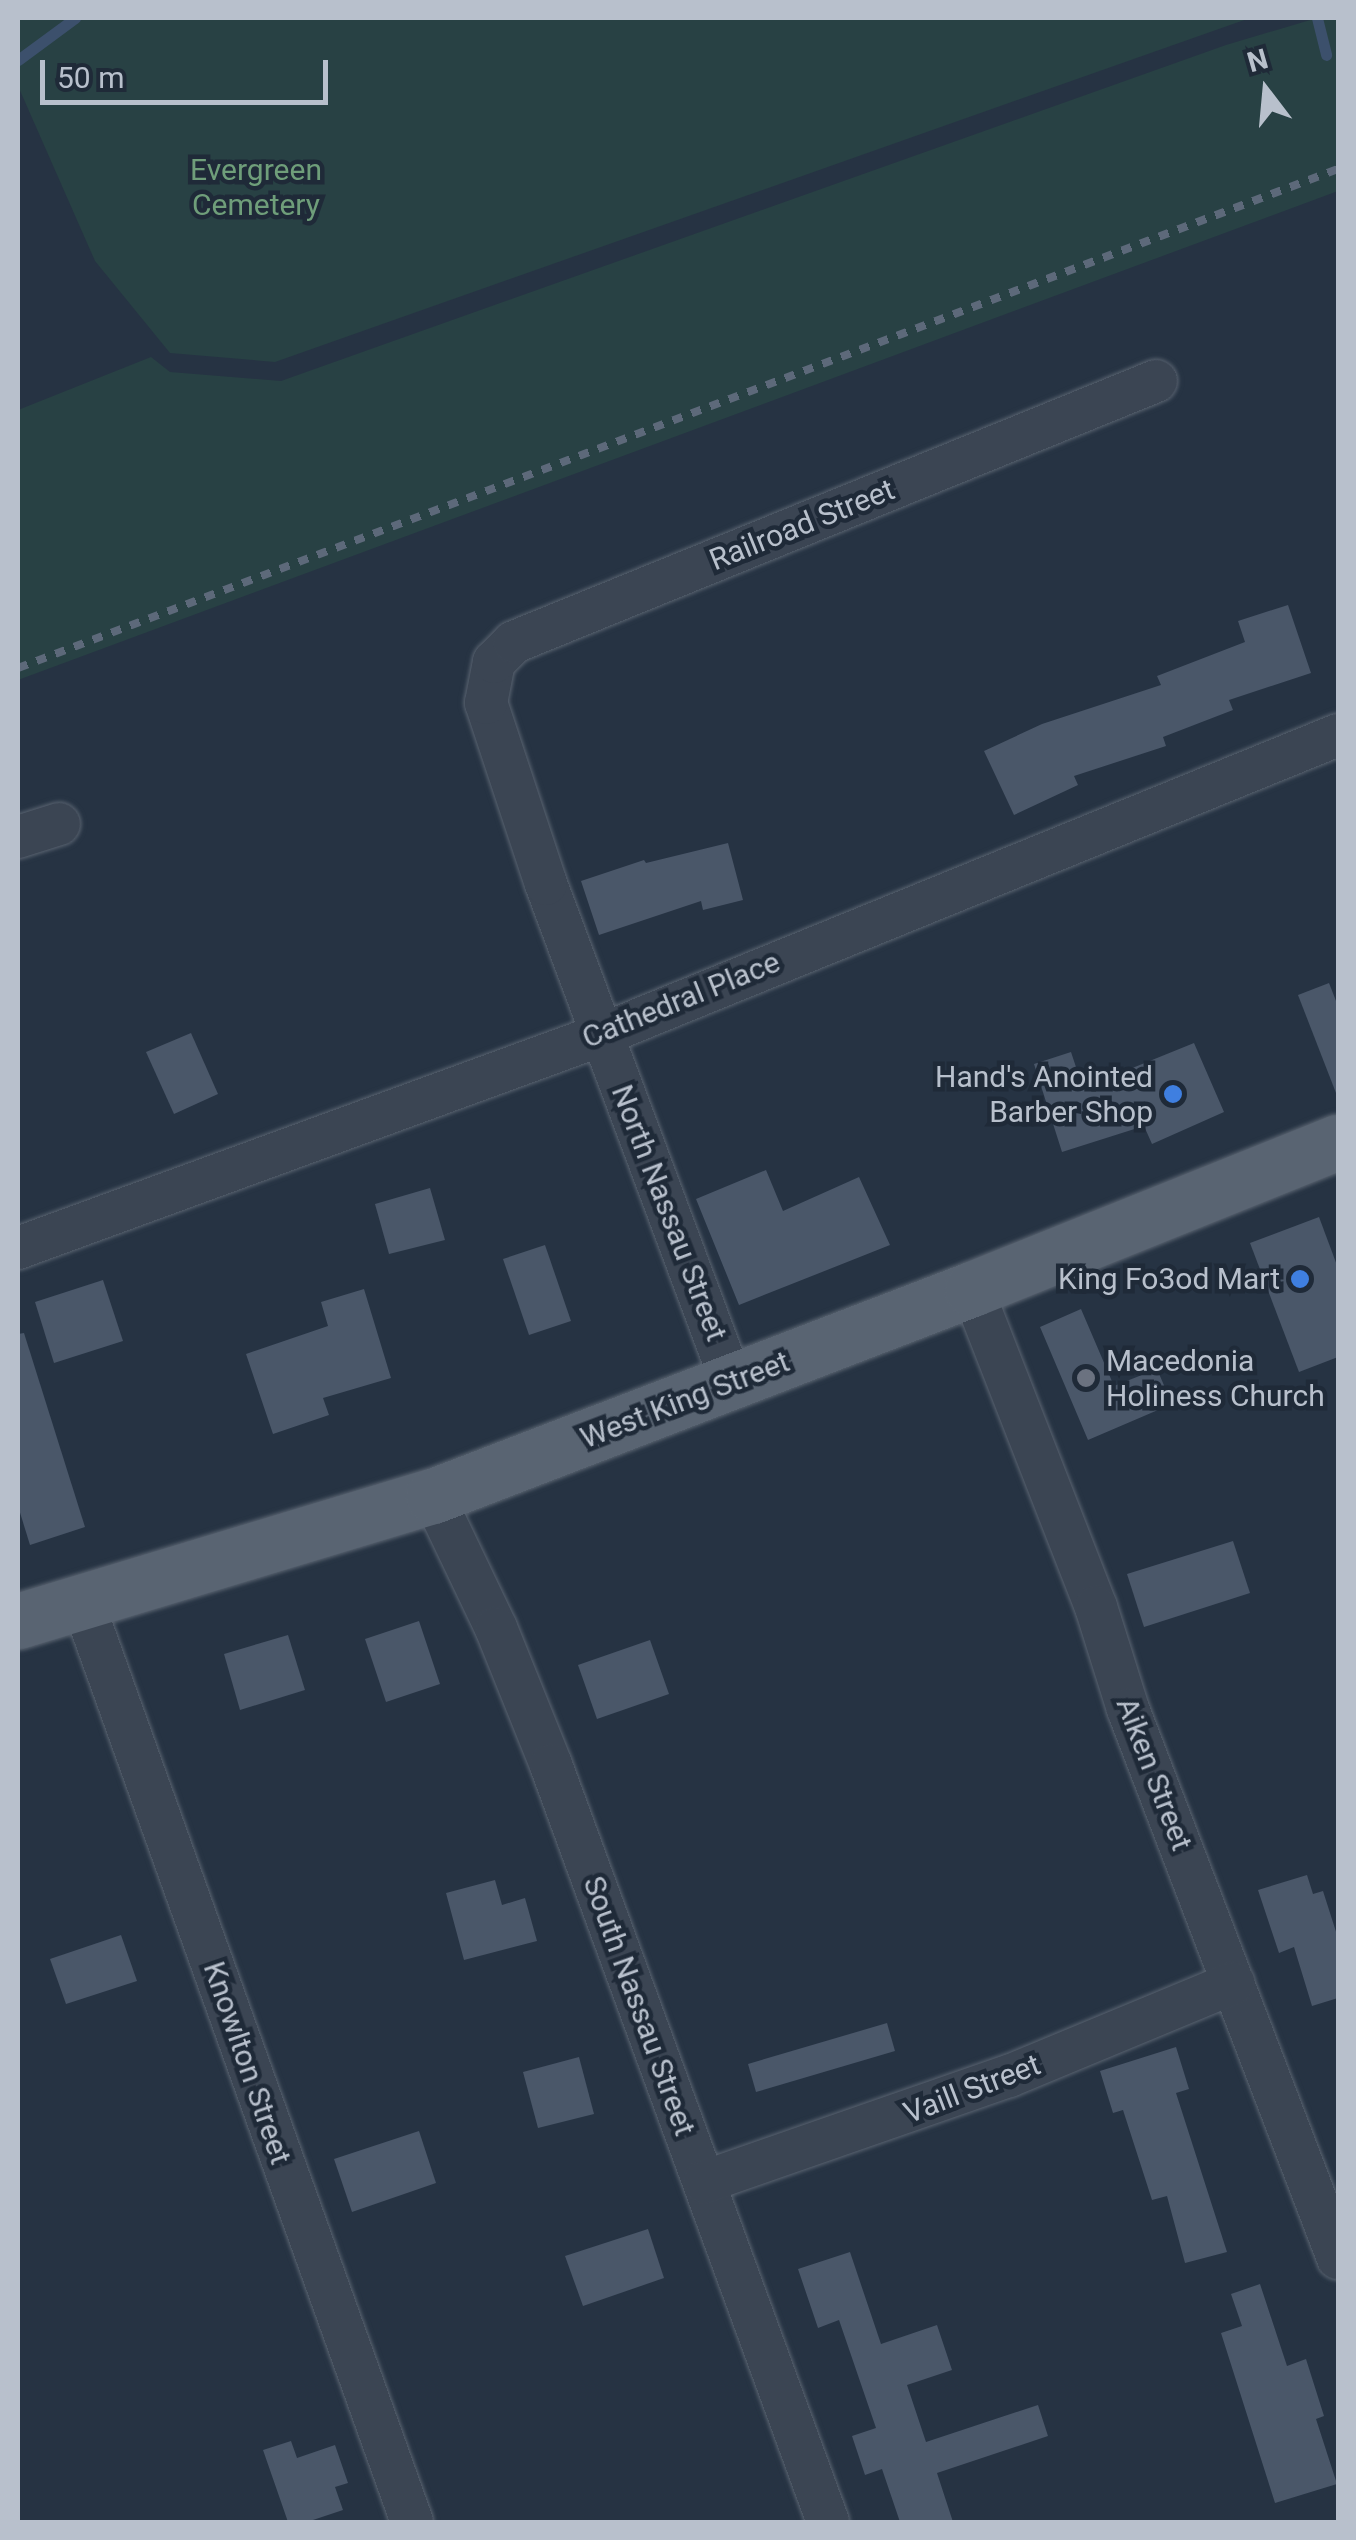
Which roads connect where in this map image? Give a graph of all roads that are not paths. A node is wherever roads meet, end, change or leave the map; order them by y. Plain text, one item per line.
1 (1156, 381) dead end
2 (486, 703) joint
3 (1338, 735) edge
4 (59, 824) dead end
5 (18, 837) edge
6 (600, 1035) junction
7 (1338, 1142) edge
8 (18, 1248) edge
9 (972, 1290) junction
10 (732, 1383) junction
11 (433, 1496) junction
12 (83, 1603) junction
13 (18, 1621) edge
14 (1234, 1983) junction
15 (704, 2182) junction
16 (1338, 2258) edge
17 (412, 2522) edge
18 (828, 2522) edge

1 - 2 street, Railroad Street
2 - 6 street, North Nassau Street
3 - 6 street, Cathedral Place
4 - 5 street
6 - 8 street, Cathedral Place
6 - 10 street, North Nassau Street
7 - 9 main road, West King Street
9 - 10 main road, West King Street
9 - 14 street, Aiken Street
10 - 11 main road, West King Street
11 - 12 main road, West King Street
11 - 15 street, South Nassau Street
12 - 13 main road, West King Street
12 - 17 street, Knowlton Street
14 - 15 street, Vaill Street
14 - 16 street, Aiken Street
15 - 18 street, South Nassau Street

